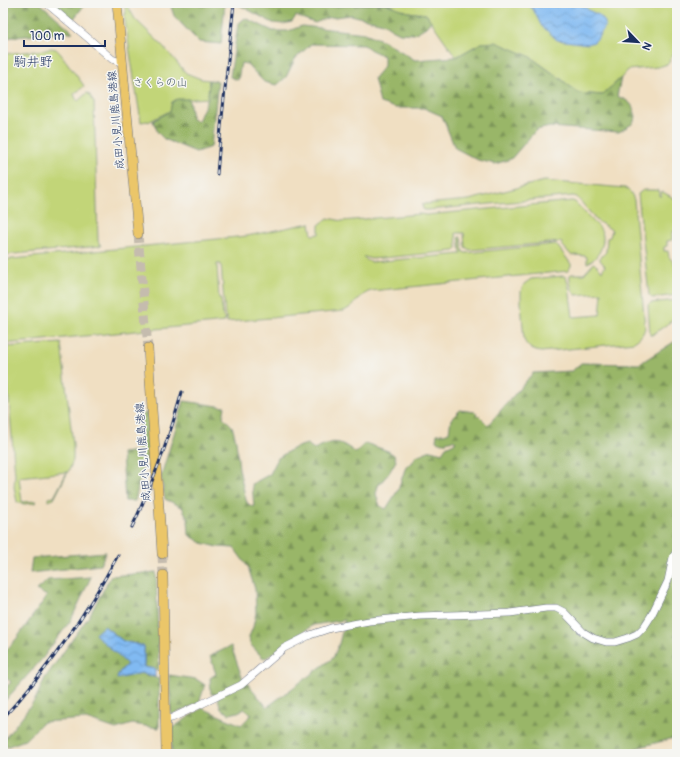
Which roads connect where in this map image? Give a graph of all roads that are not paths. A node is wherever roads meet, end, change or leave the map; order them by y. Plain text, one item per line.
1 (46, 3) edge
2 (117, 3) edge
3 (123, 63) junction
4 (138, 234) tunnel mouth
5 (148, 348) tunnel mouth
6 (677, 551) edge
7 (162, 554) tunnel mouth
8 (163, 575) tunnel mouth
9 (165, 719) junction
10 (166, 754) edge

1 - 3 street
2 - 3 main road, 成田小見川鹿島港線
3 - 4 main road, 成田小見川鹿島港線
5 - 7 main road, 成田小見川鹿島港線
6 - 9 street
8 - 9 main road
9 - 10 main road

